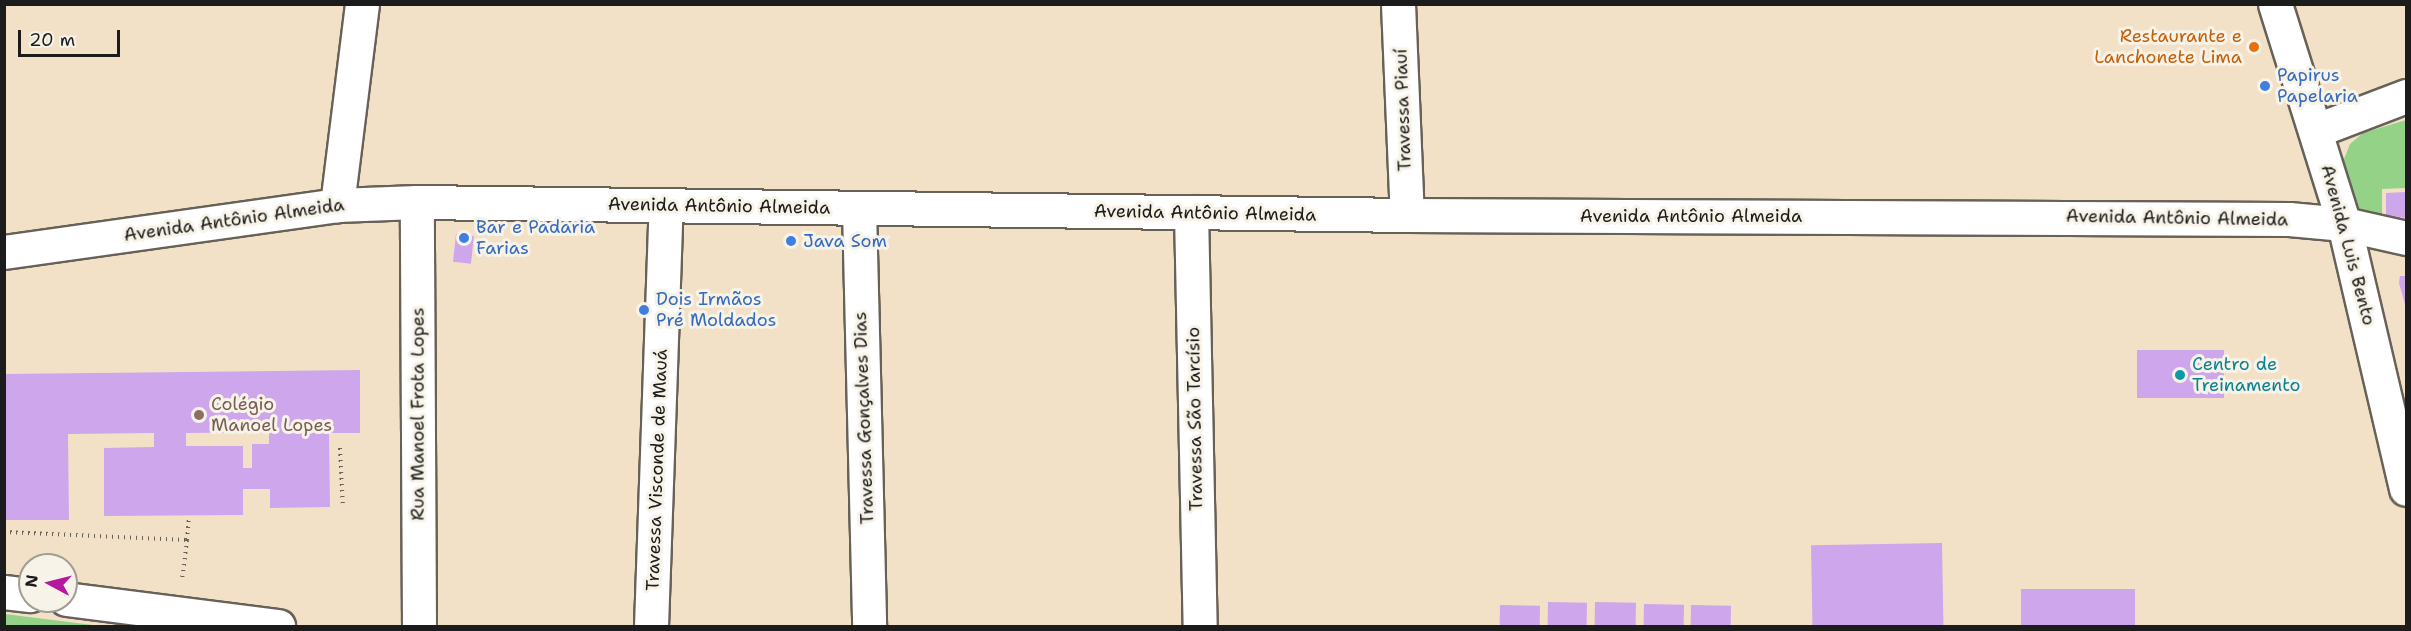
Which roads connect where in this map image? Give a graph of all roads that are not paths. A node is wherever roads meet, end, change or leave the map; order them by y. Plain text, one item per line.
1 (362, 4) edge
2 (1398, 4) edge
3 (2275, 4) edge
4 (2406, 96) edge
5 (2317, 130) junction
6 (417, 202) junction
7 (337, 205) junction
8 (666, 206) junction
9 (859, 209) junction
10 (1191, 212) junction
11 (1407, 215) junction
12 (2344, 224) junction
13 (2406, 238) edge
14 (4, 252) edge
15 (2406, 489) edge
16 (78, 601) edge
17 (278, 627) edge
18 (419, 627) edge
19 (651, 627) edge
20 (869, 627) edge
21 (1200, 627) edge

1 - 7 street
2 - 11 street, Travessa Piauí
3 - 5 street, Avenida Luis Bento
4 - 5 street
5 - 12 street, Avenida Luis Bento
6 - 7 street, Avenida Antônio Almeida
6 - 8 street, Avenida Antônio Almeida
6 - 18 street, Rua Manoel Frota Lopes
7 - 14 street, Avenida Antônio Almeida
8 - 9 street, Avenida Antônio Almeida
8 - 19 street, Travessa Visconde de Mauá
9 - 10 street, Avenida Antônio Almeida
9 - 20 street, Travessa Gonçalves Dias
10 - 11 street, Avenida Antônio Almeida
10 - 21 street, Travessa São Tarcísio
11 - 12 street, Avenida Antônio Almeida
12 - 13 street, Avenida Antônio Almeida
12 - 15 street, Avenida Luis Bento
16 - 17 street

